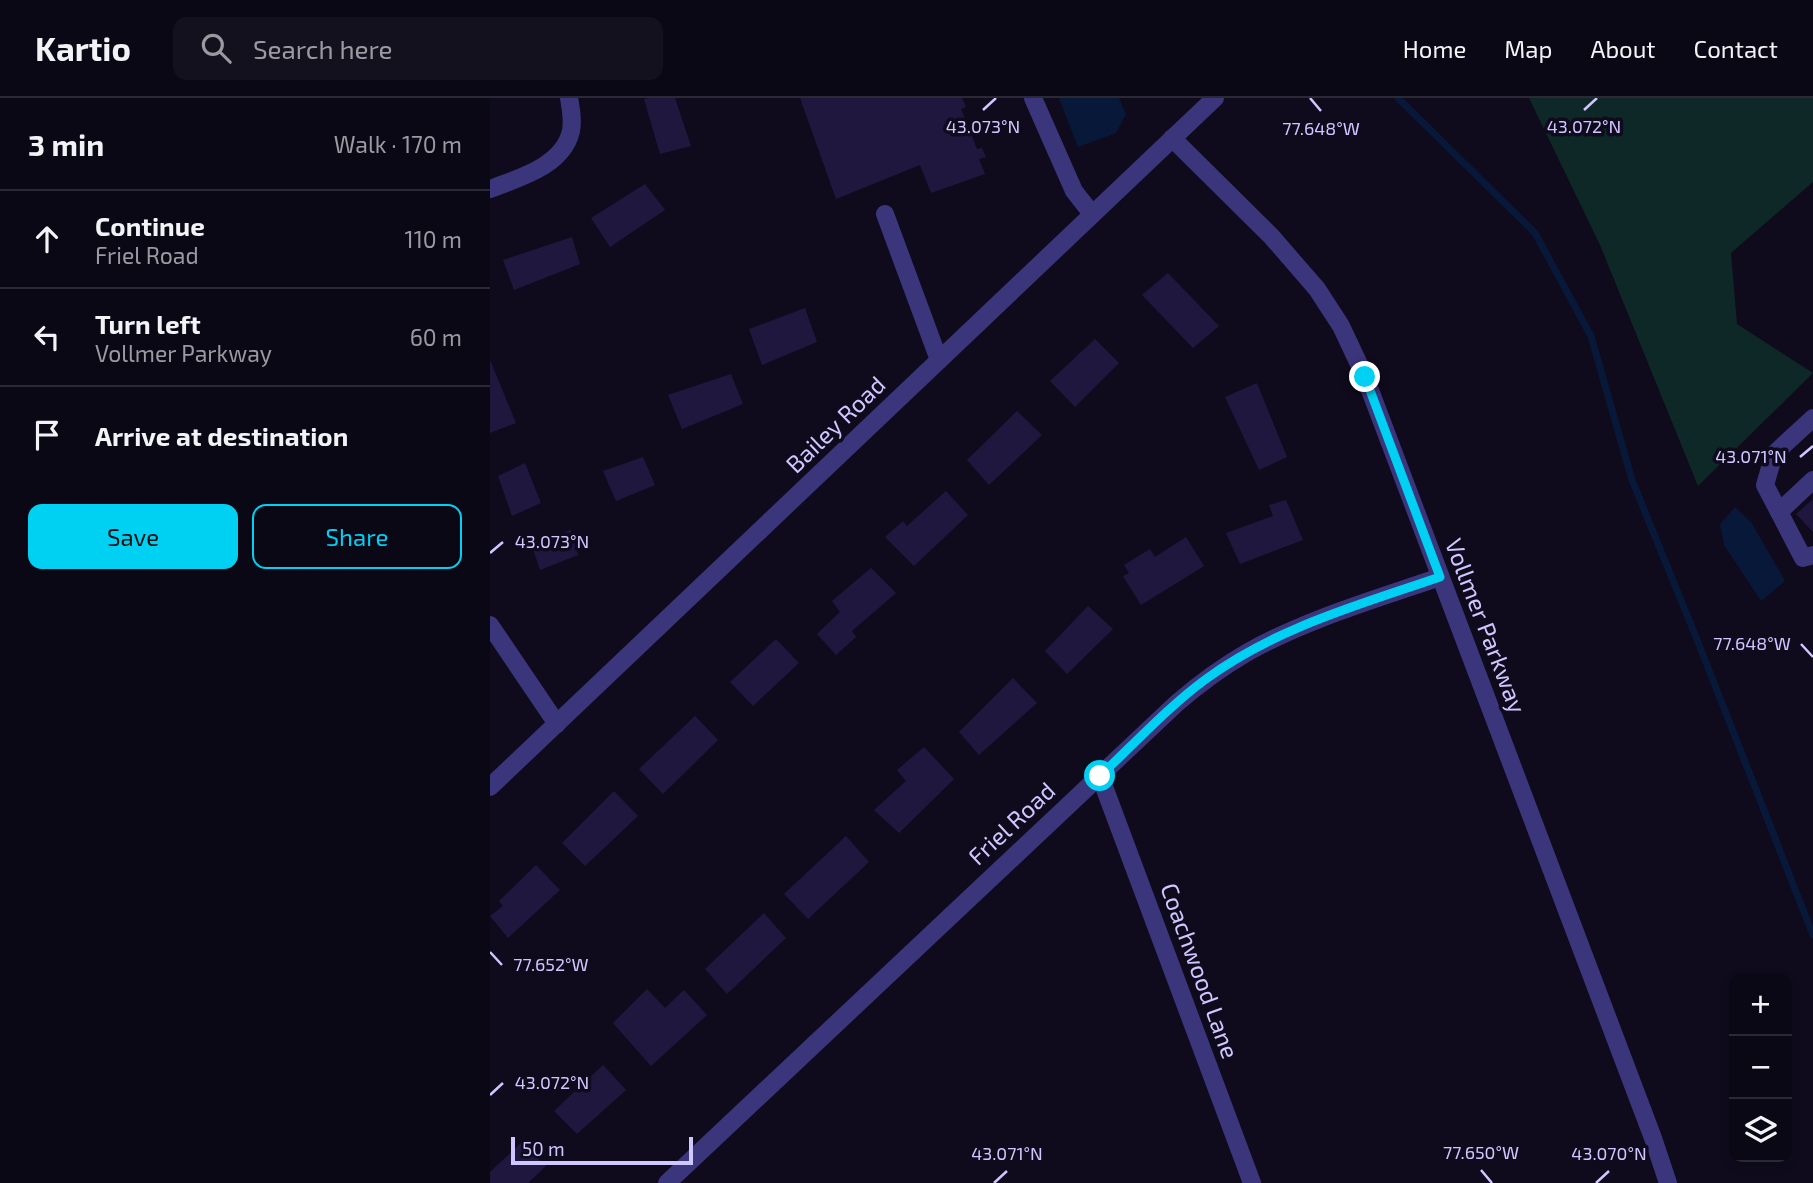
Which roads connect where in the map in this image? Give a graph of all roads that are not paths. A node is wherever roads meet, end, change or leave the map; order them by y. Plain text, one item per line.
1 (569, 98) edge
2 (1033, 98) edge
3 (1215, 98) edge
4 (1172, 138) junction
5 (490, 189) edge
6 (885, 214) dead end
7 (1092, 214) junction
8 (939, 360) junction
9 (1813, 418) edge
10 (1813, 480) edge
11 (1779, 512) junction
12 (1813, 555) edge
13 (1440, 577) junction
14 (490, 625) edge
15 (557, 724) junction
16 (1100, 776) junction
17 (490, 787) edge
18 (667, 1183) edge
19 (1252, 1183) edge
20 (1668, 1183) edge

1 - 5 street
2 - 7 street
3 - 4 street, Bailey Road
4 - 7 street, Bailey Road
4 - 13 street, Vollmer Parkway
6 - 8 street
7 - 8 street, Bailey Road
8 - 15 street, Bailey Road
9 - 11 street
10 - 11 street
11 - 12 street
13 - 16 street, Friel Road
13 - 20 street, Vollmer Parkway
14 - 15 street
15 - 17 street, Bailey Road
16 - 18 street, Friel Road
16 - 19 street, Coachwood Lane

